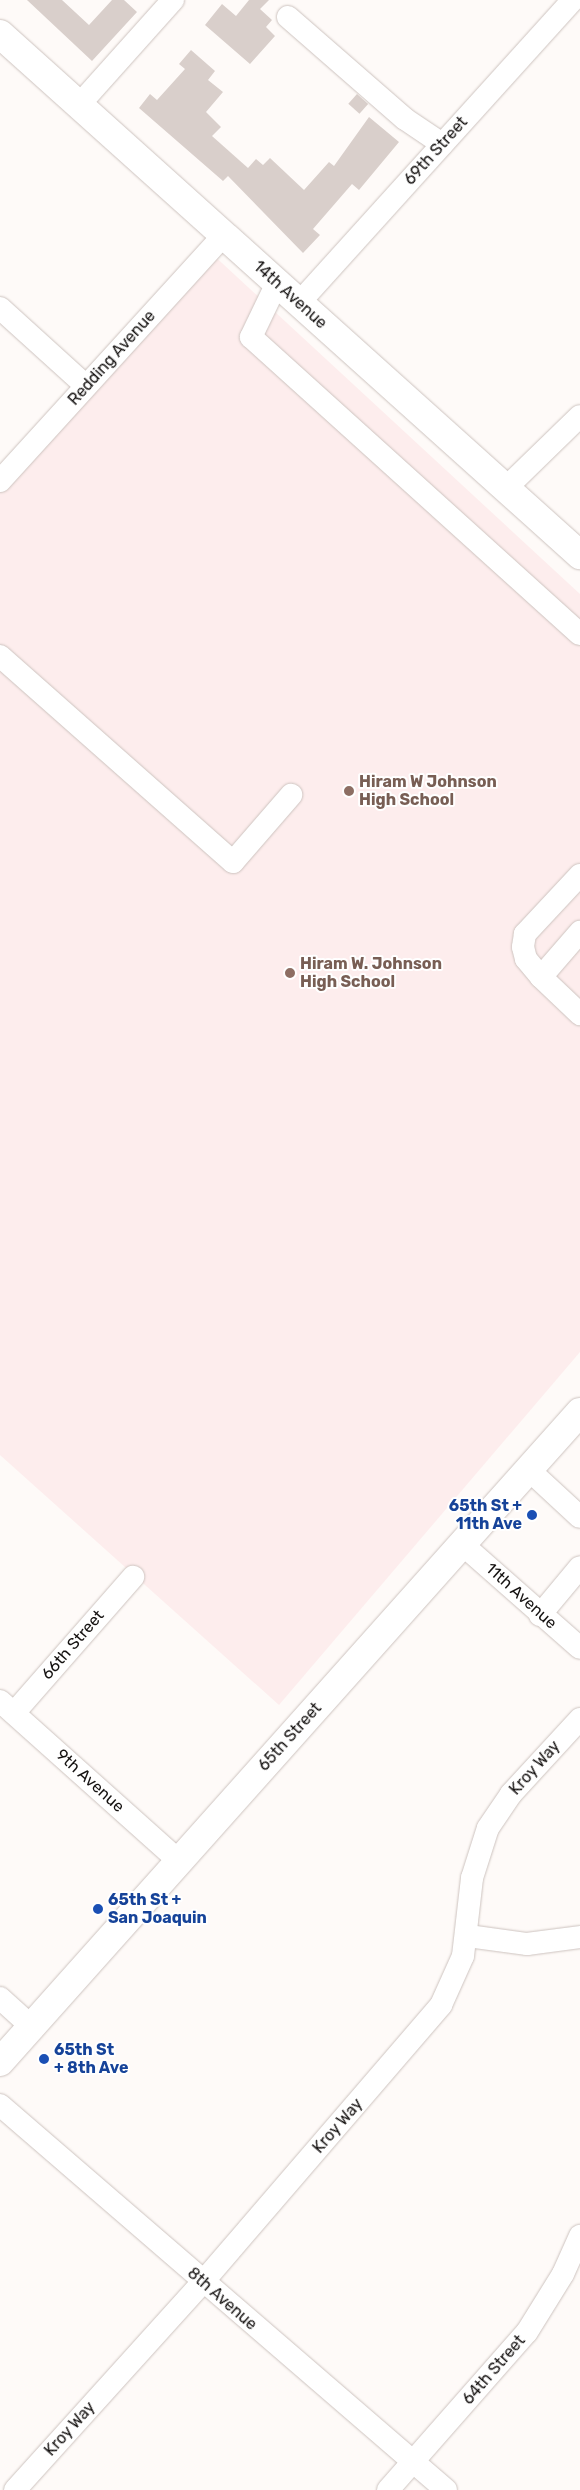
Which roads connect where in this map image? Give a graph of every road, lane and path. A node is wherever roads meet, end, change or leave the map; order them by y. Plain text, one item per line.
1 (173, 0) edge
2 (573, 0) edge
3 (288, 17) dead end
4 (0, 34) edge
5 (79, 105) junction
6 (442, 144) junction
7 (224, 235) junction
8 (277, 283) junction
9 (299, 303) junction
10 (0, 308) edge
11 (86, 386) junction
12 (580, 416) edge
13 (0, 480) edge
14 (506, 488) junction
15 (580, 555) edge
16 (580, 634) edge
17 (0, 656) edge
18 (291, 795) dead end
19 (580, 874) edge
20 (580, 932) edge
21 (541, 977) junction
22 (580, 1014) edge
23 (580, 1412) edge
24 (529, 1470) junction
25 (580, 1517) edge
26 (462, 1544) junction
27 (580, 1567) edge
28 (133, 1577) dead end
29 (540, 1615) junction
30 (580, 1648) edge
31 (7, 1707) edge
32 (580, 1719) edge
33 (179, 1861) junction
34 (468, 1936) junction
35 (580, 1937) edge
36 (0, 1998) edge
37 (32, 2027) junction
38 (0, 2062) edge
39 (0, 2105) edge
40 (578, 2249) edge
41 (202, 2283) junction
42 (412, 2462) junction
43 (15, 2490) edge
44 (388, 2490) edge
45 (446, 2490) edge

1 - 5 street
2 - 6 street, 69th Street
3 - 6 street
4 - 5 main road, 14th Avenue
5 - 7 main road, 14th Avenue
6 - 9 street, 69th Street
7 - 8 main road, 14th Avenue
7 - 11 street, Redding Avenue
8 - 9 main road, 14th Avenue
8 - 16 street
9 - 14 main road, 14th Avenue
10 - 11 street
11 - 13 street, Redding Avenue
12 - 14 street
14 - 15 main road, 14th Avenue
17 - 18 street
19 - 21 street
20 - 21 street
21 - 22 street
23 - 24 main road, 65th Street
24 - 25 street
24 - 26 main road, 65th Street
26 - 29 street, 11th Avenue
26 - 33 main road, 65th Street
27 - 29 street
28 - 31 street, 66th Street
29 - 30 street, 11th Avenue
31 - 33 street, 9th Avenue
32 - 34 street, Kroy Way
33 - 37 main road, 65th Street
34 - 35 street
34 - 41 street, Kroy Way
36 - 37 street
37 - 38 main road, 65th Street
39 - 41 street, 8th Avenue
40 - 42 street, 64th Street
41 - 42 street, 8th Avenue
41 - 43 street, Kroy Way
42 - 44 street, 64th Street
42 - 45 street, 8th Avenue

